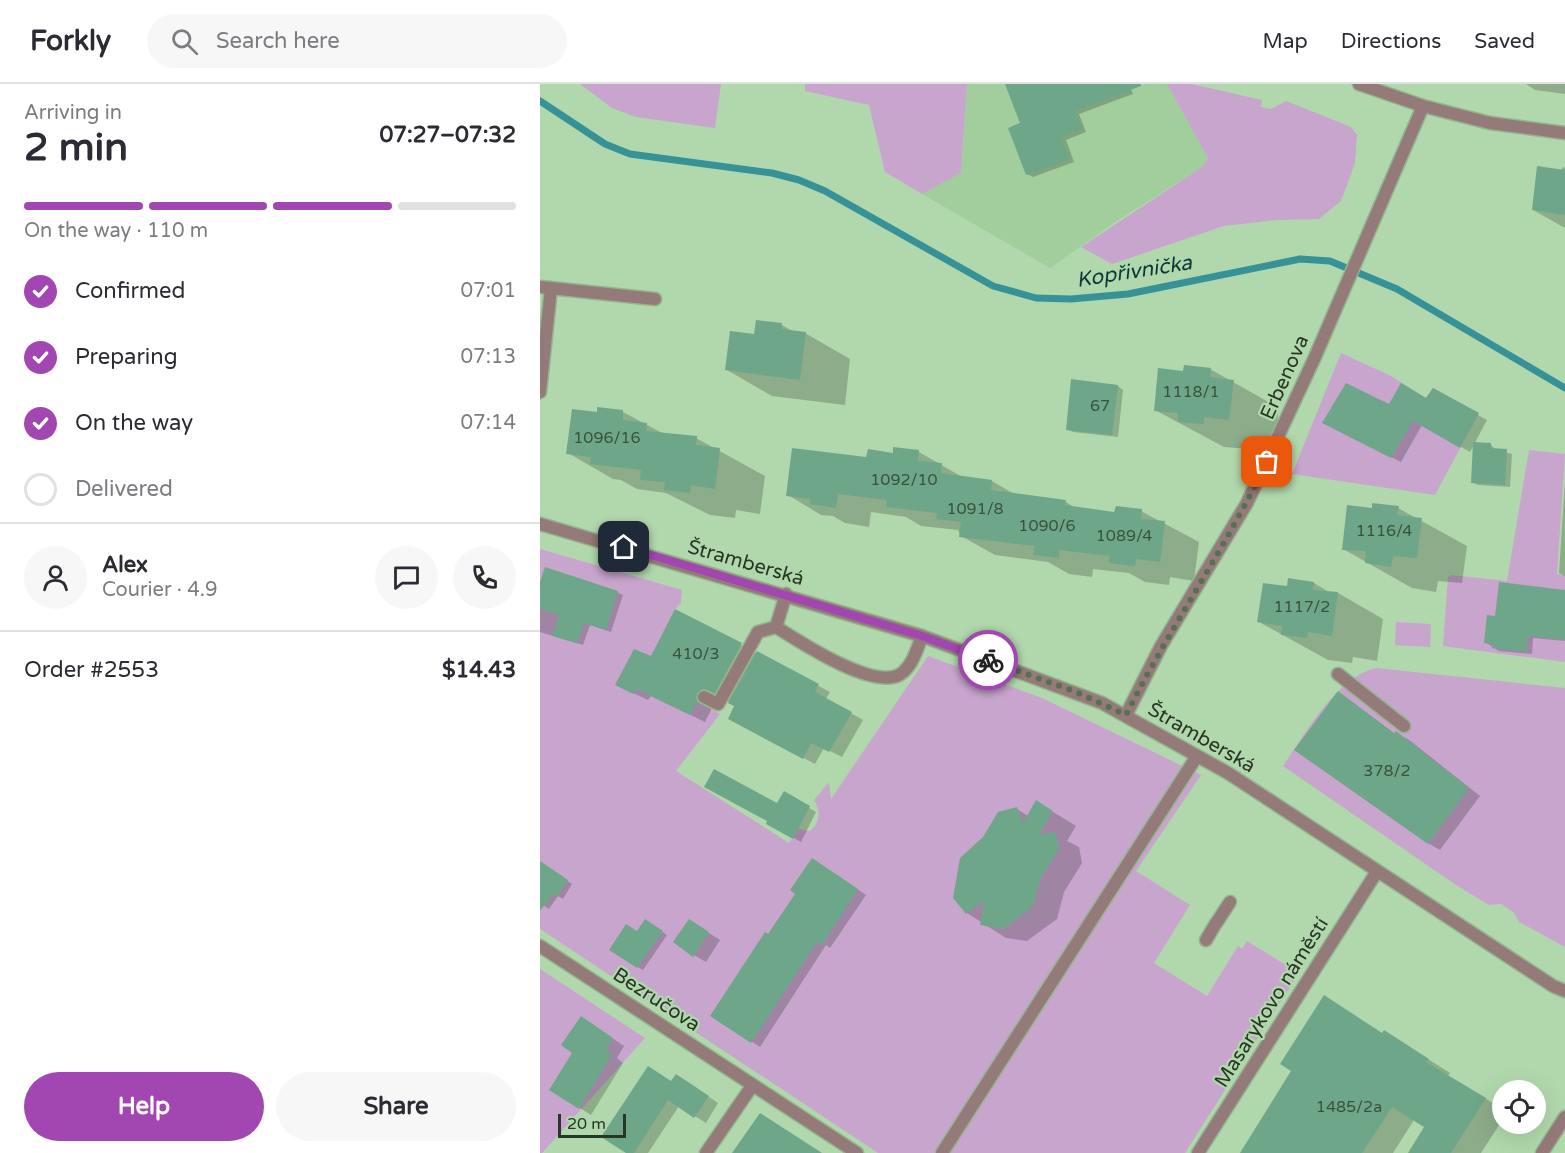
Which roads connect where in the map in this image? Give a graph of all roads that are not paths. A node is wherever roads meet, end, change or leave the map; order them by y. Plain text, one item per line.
1 (1359, 84) edge
2 (1423, 106) junction
3 (1565, 133) edge
4 (545, 287) edge
5 (655, 299) dead end
6 (540, 392) edge
7 (540, 524) edge
8 (786, 594) junction
9 (776, 627) junction
10 (922, 636) junction
11 (1338, 674) dead end
12 (704, 697) dead end
13 (1126, 715) junction
14 (1404, 726) dead end
15 (1197, 756) junction
16 (1376, 873) junction
17 (1230, 902) dead end
18 (1206, 940) dead end
19 (540, 946) edge
20 (1565, 991) edge
21 (752, 1086) junction
22 (1565, 1117) edge
23 (706, 1153) edge
24 (857, 1153) edge
25 (942, 1153) edge
26 (1198, 1153) edge
27 (1542, 1153) edge

1 - 2 street
2 - 3 street
2 - 13 street, Erbenova
4 - 5 street
4 - 6 street
7 - 8 street, Štramberská
8 - 9 street
8 - 10 street, Štramberská
9 - 10 street
9 - 12 street
10 - 13 street, Štramberská
11 - 14 street
13 - 15 street, Štramberská
15 - 16 street, Štramberská
15 - 25 street
16 - 20 street, Štramberská
16 - 26 street, Masarykovo náměstí
17 - 18 street
19 - 21 street, Bezručova
21 - 23 street
21 - 24 street
22 - 27 street

